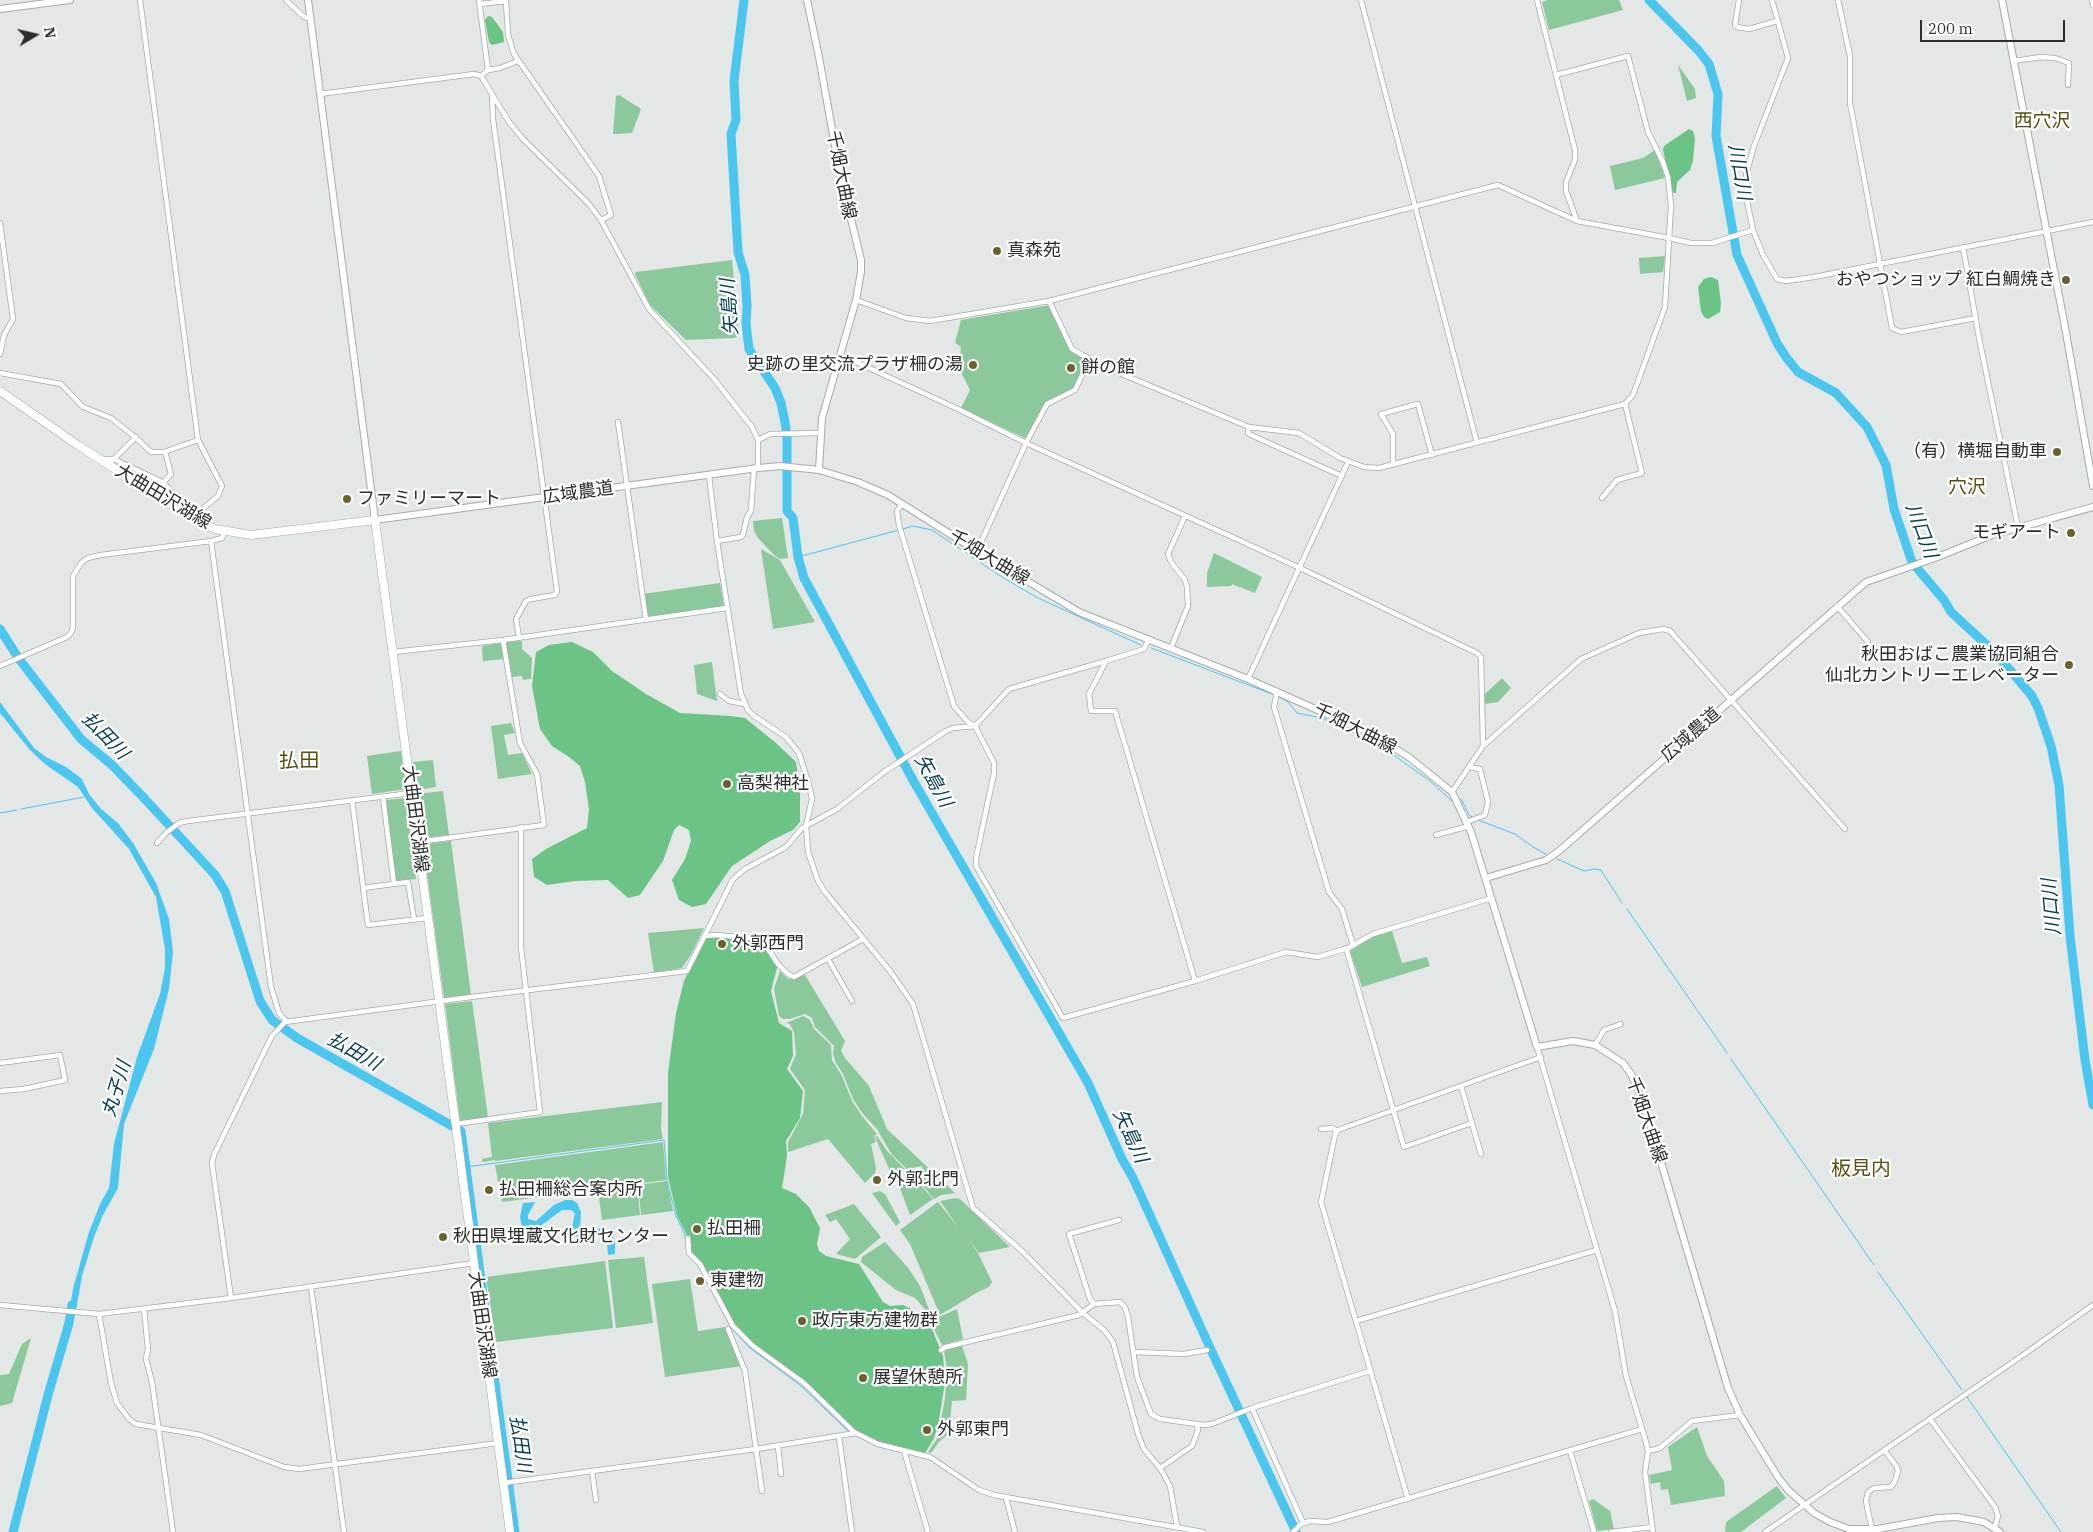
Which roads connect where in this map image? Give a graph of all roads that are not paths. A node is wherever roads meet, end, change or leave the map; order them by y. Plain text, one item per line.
1 (70, 0) edge
2 (140, 0) edge
3 (286, 0) edge
4 (308, 0) edge
5 (807, 0) edge
6 (1361, 0) edge
7 (1537, 0) edge
8 (1739, 0) edge
9 (1772, 0) edge
10 (1838, 0) edge
11 (2002, 0) edge
12 (2092, 0) edge
13 (479, 2) edge
14 (2093, 5) edge
15 (0, 9) edge
16 (310, 19) junction
17 (1778, 21) junction
18 (2014, 60) junction
19 (518, 61) junction
20 (488, 70) junction
21 (480, 76) junction
22 (1556, 76) junction
23 (2068, 86) dead end
24 (320, 94) junction
25 (492, 94) junction
26 (1414, 206) junction
27 (602, 220) junction
28 (1577, 221) junction
29 (0, 222) edge
30 (2093, 222) edge
31 (1753, 230) junction
32 (2046, 231) junction
33 (1669, 238) junction
34 (1963, 247) junction
35 (1880, 263) junction
36 (856, 300) junction
37 (1049, 301) junction
38 (1976, 318) junction
39 (0, 354) edge
40 (841, 355) junction
41 (1090, 359) junction
42 (0, 373) edge
43 (0, 390) edge
44 (1625, 404) junction
45 (618, 422) dead end
46 (1249, 427) junction
47 (820, 433) junction
48 (136, 437) junction
49 (198, 440) junction
50 (758, 440) junction
51 (1026, 443) junction
52 (1477, 443) junction
53 (165, 452) junction
54 (1432, 455) junction
55 (111, 462) junction
56 (1348, 462) junction
57 (1393, 465) junction
58 (756, 469) junction
59 (819, 470) junction
60 (148, 474) junction
61 (709, 476) junction
62 (1342, 476) junction
63 (164, 483) junction
64 (140, 484) junction
65 (627, 486) junction
66 (2093, 486) edge
67 (173, 492) junction
68 (154, 493) junction
69 (544, 498) junction
70 (1602, 498) dead end
71 (177, 499) dead end
72 (165, 500) junction
73 (902, 504) junction
74 (2093, 507) edge
75 (1185, 516) junction
76 (196, 519) junction
77 (376, 520) junction
78 (2018, 527) junction
79 (225, 532) junction
80 (211, 541) junction
81 (717, 541) junction
82 (977, 551) junction
83 (1300, 568) junction
84 (1837, 606) junction
85 (727, 608) junction
86 (646, 620) junction
87 (519, 637) junction
88 (1149, 639) junction
89 (503, 640) junction
90 (1868, 642) dead end
91 (1171, 648) junction
92 (393, 652) junction
93 (1106, 661) junction
94 (2, 665) edge
95 (1248, 679) junction
96 (1277, 691) junction
97 (720, 694) dead end
98 (1731, 700) junction
99 (745, 704) junction
100 (975, 726) junction
101 (1483, 746) junction
102 (1469, 767) junction
103 (1452, 792) junction
104 (411, 793) junction
105 (384, 796) junction
106 (352, 800) junction
107 (248, 813) junction
108 (1470, 823) junction
109 (806, 826) junction
110 (521, 827) junction
111 (1845, 829) dead end
112 (1436, 835) dead end
113 (418, 842) junction
114 (157, 843) dead end
115 (1486, 878) junction
116 (394, 884) junction
117 (363, 888) junction
118 (1492, 898) junction
119 (428, 918) junction
120 (414, 919) junction
121 (705, 936) junction
122 (863, 939) junction
123 (1353, 945) junction
124 (1346, 948) junction
125 (828, 960) junction
126 (1195, 980) junction
127 (527, 991) junction
128 (438, 1001) junction
129 (852, 1001) dead end
130 (286, 1021) junction
131 (1621, 1024) dead end
132 (1595, 1045) junction
133 (1537, 1047) junction
134 (1541, 1057) junction
135 (0, 1063) edge
136 (1461, 1086) junction
137 (0, 1090) edge
138 (1393, 1110) junction
139 (1472, 1124) junction
140 (454, 1126) junction
141 (1321, 1128) dead end
142 (1337, 1131) junction
143 (1481, 1154) dead end
144 (1119, 1220) dead end
145 (688, 1238) dead end
146 (1597, 1250) junction
147 (474, 1263) junction
148 (311, 1287) junction
149 (231, 1298) junction
150 (1094, 1304) junction
151 (0, 1305) edge
152 (2093, 1305) edge
153 (144, 1309) junction
154 (97, 1313) junction
155 (1083, 1313) junction
156 (1356, 1321) junction
157 (728, 1329) dead end
158 (941, 1350) dead end
159 (1207, 1350) dead end
160 (1133, 1352) junction
161 (1370, 1371) junction
162 (1252, 1408) junction
163 (1740, 1415) junction
164 (1930, 1419) junction
165 (1197, 1424) junction
166 (159, 1429) junction
167 (1642, 1429) junction
168 (856, 1433) junction
169 (839, 1437) junction
170 (498, 1444) junction
171 (778, 1446) junction
172 (756, 1449) junction
173 (1884, 1450) junction
174 (904, 1451) junction
175 (1570, 1451) junction
176 (1648, 1451) junction
177 (336, 1465) junction
178 (1160, 1468) junction
179 (592, 1470) junction
180 (782, 1474) dead end
181 (503, 1483) junction
182 (762, 1491) dead end
183 (1006, 1498) junction
184 (1408, 1499) junction
185 (596, 1500) dead end
186 (1803, 1505) junction
187 (1302, 1523) junction
188 (1177, 1526) junction
189 (1652, 1529) edge
190 (1998, 1530) edge
191 (1871, 1531) edge
192 (172, 1532) edge
193 (344, 1532) edge
194 (510, 1532) edge
195 (852, 1532) edge
196 (928, 1532) edge
197 (1015, 1532) edge
198 (1203, 1532) edge
199 (1293, 1532) edge
200 (1594, 1532) edge
201 (1611, 1532) edge
202 (1765, 1532) edge

1 - 15 street
2 - 49 street
3 - 16 street
4 - 16 street
5 - 36 street, 千畑大曲線
6 - 26 street
7 - 22 street
8 - 17 street
9 - 17 street
10 - 35 street
11 - 18 street
12 - 14 street
13 - 19 street
13 - 20 street
16 - 24 street
17 - 31 street
18 - 23 street
18 - 32 street
19 - 20 street
19 - 27 street
20 - 21 street
21 - 24 street
21 - 25 street
22 - 28 street
22 - 33 street
24 - 77 street
25 - 27 street
25 - 69 street
26 - 28 street
26 - 37 street
26 - 52 street
27 - 50 street
28 - 33 street
29 - 39 street
30 - 32 street
31 - 33 street
31 - 35 street
32 - 34 street
32 - 66 street
33 - 44 street
34 - 35 street
34 - 38 street
35 - 38 street
36 - 37 street
36 - 40 street, 千畑大曲線
37 - 41 street
38 - 78 street
40 - 47 street, 千畑大曲線
40 - 51 street
41 - 46 street
41 - 51 street
42 - 48 street
43 - 55 main road, 大曲田沢湖線
44 - 52 street
44 - 70 street
45 - 65 street
46 - 56 street
46 - 62 street
47 - 50 street
47 - 59 street, 千畑大曲線
48 - 53 street
48 - 55 street
49 - 53 street
49 - 76 street
50 - 58 street
51 - 75 street
51 - 82 street
52 - 54 street
53 - 63 street
54 - 57 street
54 - 57 street
55 - 60 street
55 - 64 main road, 大曲田沢湖線
56 - 57 street
56 - 62 street
58 - 59 street, 広域農道
58 - 61 street, 広域農道
58 - 81 street
59 - 73 street, 千畑大曲線
60 - 63 street
60 - 64 street
61 - 65 street, 広域農道
61 - 81 street
62 - 83 street
63 - 67 street
63 - 68 street
64 - 68 main road, 大曲田沢湖線
65 - 69 street, 広域農道
65 - 86 street
67 - 71 street
67 - 72 street
68 - 72 main road, 大曲田沢湖線
69 - 77 street, 広域農道
69 - 87 street
72 - 76 main road, 大曲田沢湖線
73 - 82 street, 千畑大曲線
73 - 100 street
74 - 78 street
75 - 83 street
75 - 91 street
76 - 79 main road, 大曲田沢湖線
77 - 79 main road, 大曲田沢湖線
77 - 92 main road, 大曲田沢湖線
78 - 84 street, 広域農道
79 - 80 street
80 - 94 street
80 - 107 street
81 - 85 street
82 - 88 street, 千畑大曲線
83 - 95 street
83 - 101 street
84 - 90 street
84 - 98 street, 広域農道
85 - 86 street
85 - 99 street
86 - 87 street
87 - 89 street
88 - 91 street, 千畑大曲線
88 - 93 street
89 - 92 street
89 - 110 street
91 - 95 street, 千畑大曲線
92 - 104 main road, 大曲田沢湖線
93 - 100 street
93 - 126 street
95 - 96 street, 千畑大曲線
96 - 103 street, 千畑大曲線
96 - 123 street
97 - 99 street
98 - 101 street
98 - 111 street
98 - 115 street, 広域農道
99 - 109 street
100 - 109 street
100 - 126 street
101 - 102 street
102 - 103 street
102 - 108 street
103 - 108 street, 千畑大曲線
104 - 105 street
104 - 113 main road, 大曲田沢湖線
105 - 106 street
105 - 116 street
106 - 107 street
106 - 117 street
107 - 114 street
107 - 130 street
108 - 112 street
108 - 115 street, 千畑大曲線
109 - 121 street
109 - 122 street
110 - 113 street
110 - 127 street
113 - 119 main road, 大曲田沢湖線
115 - 118 street, 千畑大曲線
116 - 117 street
116 - 120 street
117 - 120 street
118 - 123 street
118 - 133 street, 千畑大曲線
119 - 120 street
119 - 128 main road, 大曲田沢湖線
121 - 125 street
121 - 127 street
122 - 125 street
122 - 155 street
123 - 124 street
124 - 126 street
124 - 138 street
125 - 129 street
127 - 128 street
127 - 140 street
128 - 130 street
128 - 140 main road, 大曲田沢湖線
130 - 149 street
131 - 132 street
132 - 133 street, 千畑大曲線
132 - 163 street, 千畑大曲線
133 - 134 street
134 - 136 street
134 - 146 street
135 - 137 street
136 - 138 street
136 - 139 street
138 - 139 street
138 - 142 street
139 - 143 street
140 - 147 main road, 大曲田沢湖線
141 - 142 street
142 - 156 street
144 - 150 street
145 - 168 street
146 - 156 street
146 - 167 street
147 - 148 street
147 - 170 main road, 大曲田沢湖線
148 - 149 street
148 - 177 street
149 - 153 street
150 - 155 street
150 - 160 street
151 - 154 street
152 - 164 street
153 - 154 street
153 - 166 street
154 - 166 street
155 - 158 street
155 - 178 street
156 - 161 street
157 - 172 street
159 - 160 street
160 - 165 street
161 - 162 street
161 - 184 street
162 - 165 street
162 - 187 street
163 - 176 street
163 - 186 street, 千畑大曲線
164 - 173 street
164 - 190 street
165 - 178 street
166 - 177 street
166 - 192 street
167 - 175 street
167 - 176 street
168 - 169 street
168 - 174 street
169 - 171 street
169 - 195 street
170 - 177 street
170 - 181 main road, 大曲田沢湖線
171 - 172 street
171 - 180 street
172 - 179 street
172 - 182 street
173 - 186 street
173 - 191 street
174 - 183 street
174 - 196 street
175 - 184 street
175 - 200 street
176 - 189 street
177 - 193 street
178 - 188 street
179 - 181 street
179 - 185 street
181 - 194 main road, 大曲田沢湖線
183 - 188 street
183 - 197 street
184 - 187 street
186 - 191 street, 千畑大曲線
186 - 202 street
187 - 199 street
188 - 198 street
189 - 201 street
190 - 191 street, 千畑大曲線

